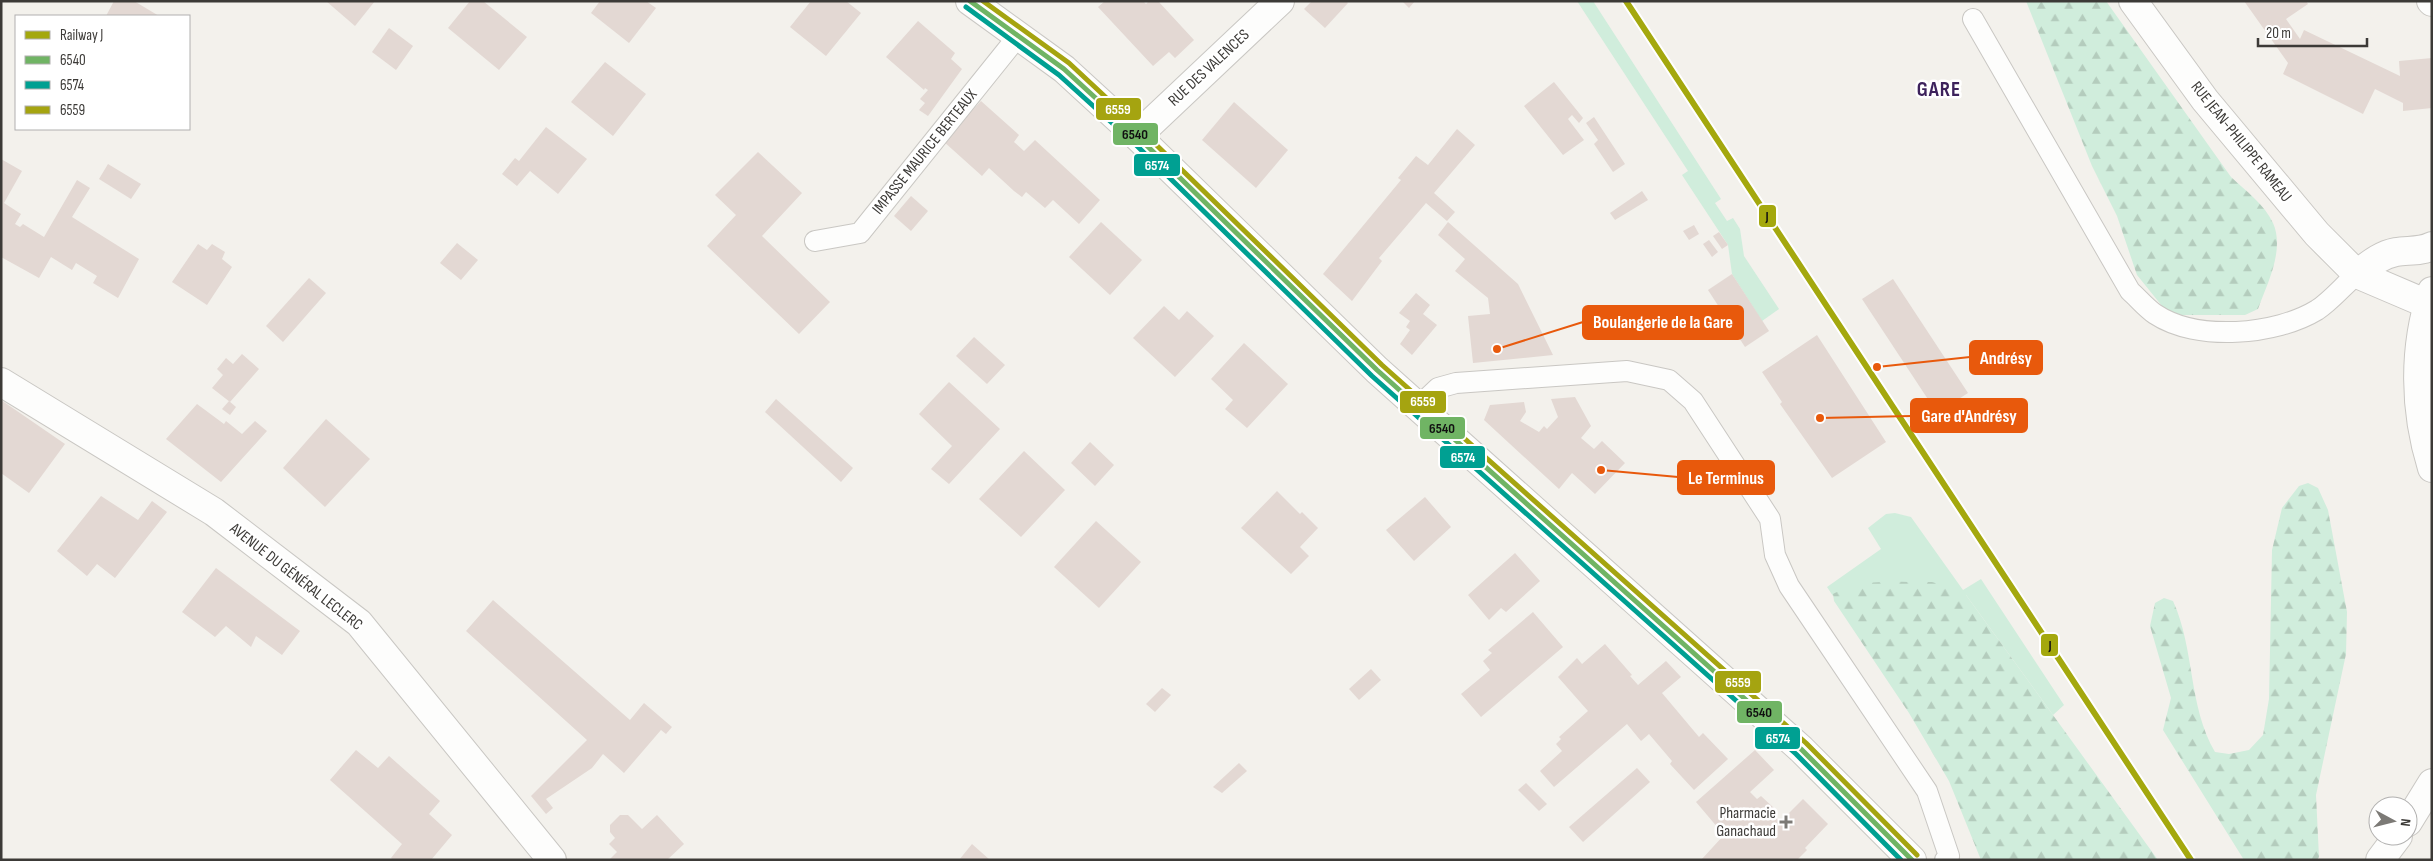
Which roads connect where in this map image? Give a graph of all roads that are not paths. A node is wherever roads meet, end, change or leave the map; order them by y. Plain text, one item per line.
1 (970, 1) edge
2 (1280, 1) edge
3 (2133, 1) edge
4 (1973, 19) dead end
5 (1019, 35) junction
6 (1137, 136) junction
7 (815, 241) dead end
8 (2429, 251) edge
9 (2357, 274) junction
10 (2430, 301) edge
11 (1, 382) edge
12 (1419, 406) junction
13 (2432, 468) edge
14 (2432, 784) edge
15 (2418, 806) edge
16 (2390, 846) edge
17 (552, 860) edge
18 (1912, 860) edge
19 (1945, 860) edge
20 (2380, 860) edge

1 - 5 street
2 - 6 street, RUE DES VALENCES
3 - 9 street, RUE JEAN-PHILIPPE RAMEAU
4 - 9 lane
5 - 6 street
5 - 7 lane, IMPASSE MAURICE BERTEAUX
6 - 12 street
8 - 9 street
9 - 10 street, RUE JEAN-PHILIPPE RAMEAU
10 - 13 street
11 - 17 street, AVENUE DU GÉNÉRAL LECLERC
12 - 18 street
12 - 19 lane
14 - 15 street
16 - 20 street

